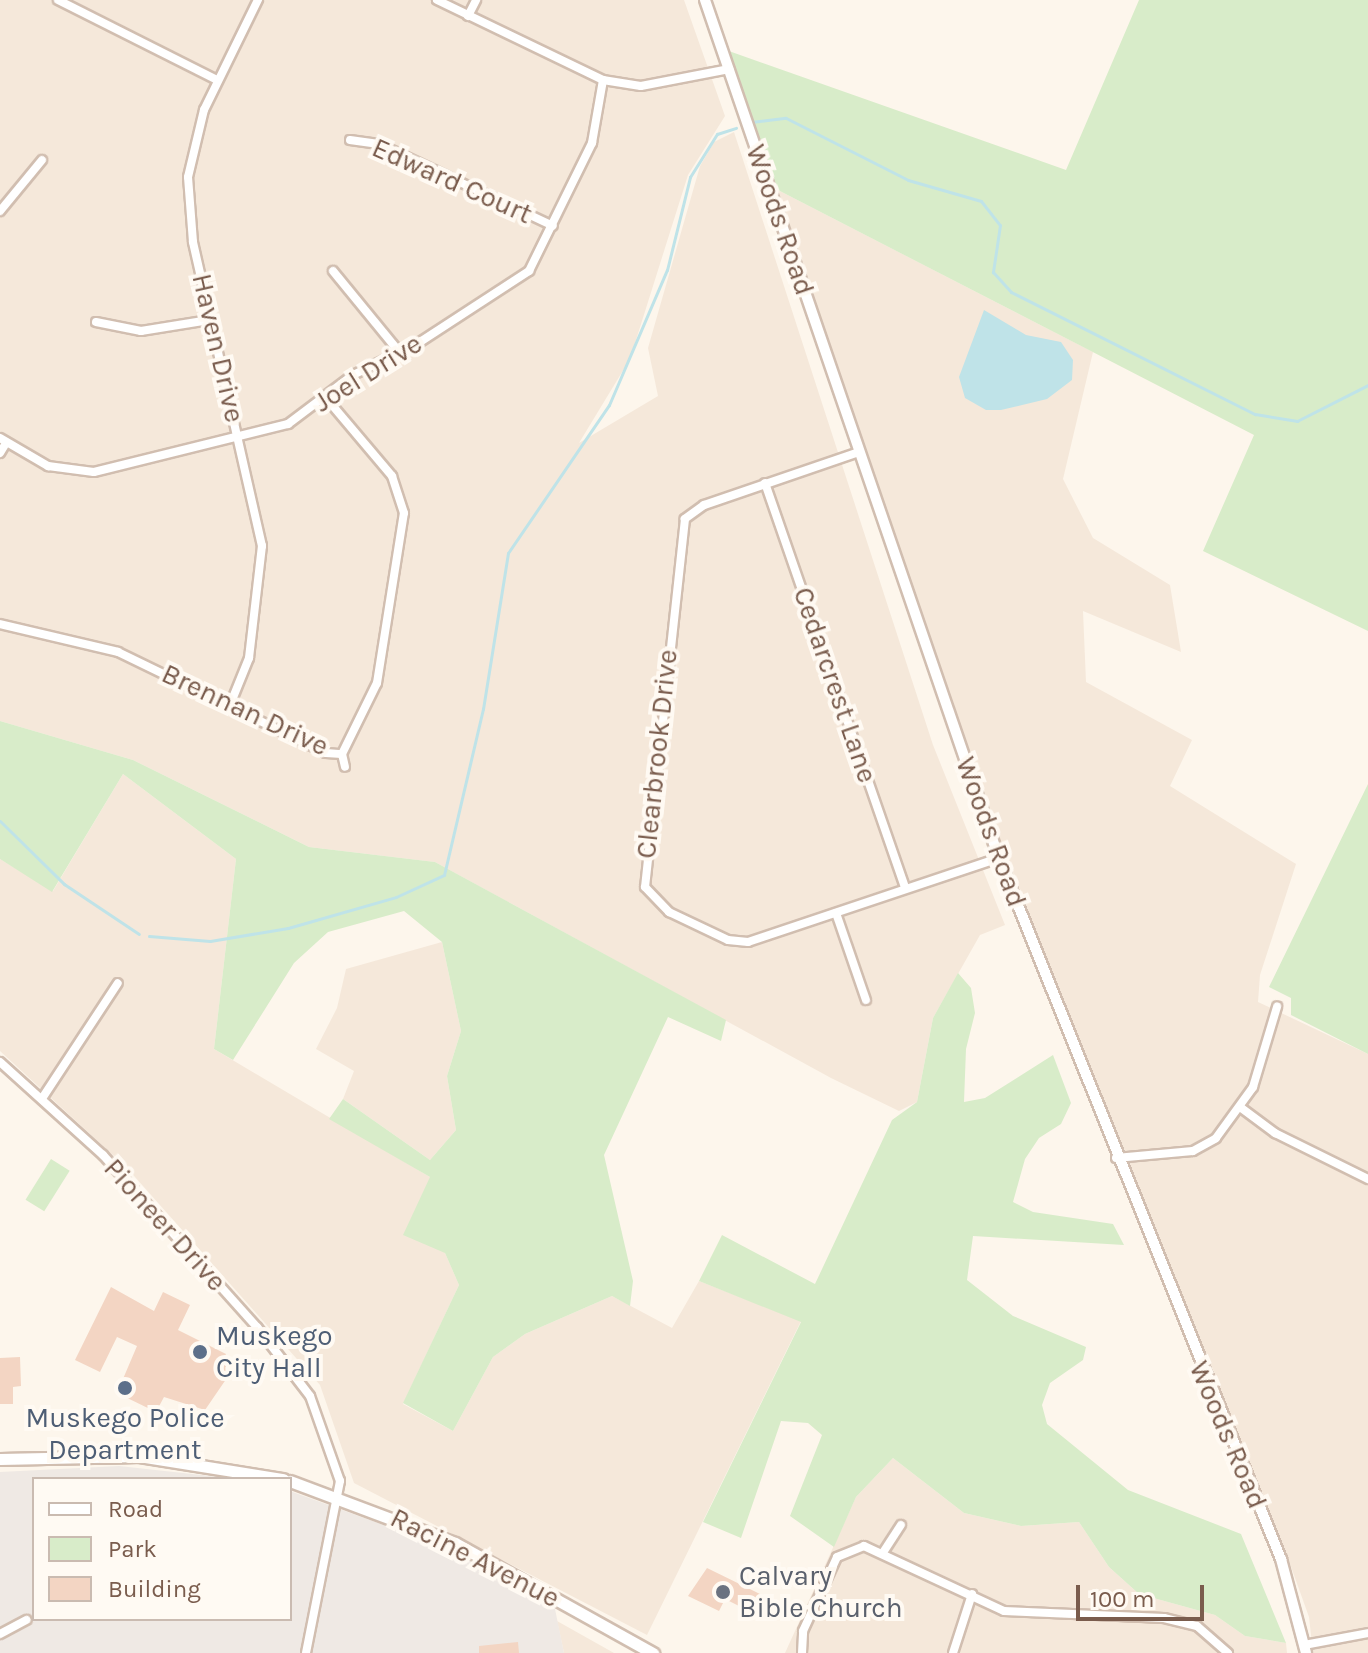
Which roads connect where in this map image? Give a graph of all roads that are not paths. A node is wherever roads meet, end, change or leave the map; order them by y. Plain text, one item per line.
1 (58, 0) edge
2 (258, 0) edge
3 (437, 0) edge
4 (476, 0) edge
5 (705, 0) edge
6 (468, 16) junction
7 (729, 69) junction
8 (217, 80) junction
9 (603, 80) junction
10 (350, 140) dead end
11 (42, 160) dead end
12 (0, 211) edge
13 (553, 226) junction
14 (333, 271) dead end
15 (209, 320) junction
16 (96, 322) dead end
17 (400, 353) junction
18 (326, 398) junction
19 (3, 440) edge
20 (240, 440) junction
21 (859, 452) junction
22 (0, 453) edge
23 (765, 483) junction
24 (0, 624) edge
25 (230, 705) junction
26 (342, 754) junction
27 (345, 767) dead end
28 (999, 858) junction
29 (905, 888) junction
30 (836, 913) junction
31 (118, 983) dead end
32 (866, 1000) dead end
33 (1277, 1007) dead end
34 (0, 1062) edge
35 (43, 1097) junction
36 (1240, 1107) junction
37 (1116, 1158) junction
38 (1368, 1179) edge
39 (0, 1459) edge
40 (270, 1477) edge
41 (292, 1482) edge
42 (339, 1495) junction
43 (901, 1525) dead end
44 (884, 1551) junction
45 (972, 1594) junction
46 (26, 1620) dead end
47 (1368, 1633) edge
48 (0, 1634) edge
49 (1305, 1649) edge
50 (306, 1653) edge
51 (653, 1653) edge
52 (802, 1653) edge
53 (953, 1653) edge
54 (1228, 1653) edge

1 - 8 street
2 - 8 street, Haven Drive
3 - 6 street
4 - 6 street
5 - 7 street, Woods Road
6 - 9 street
7 - 9 street
7 - 21 street, Woods Road
8 - 15 street, Haven Drive
9 - 13 street, Joel Drive
10 - 13 street, Edward Court
11 - 12 street
13 - 17 street, Joel Drive
14 - 17 street
15 - 16 street
15 - 20 street, Haven Drive
17 - 18 street, Joel Drive
18 - 20 street, Joel Drive
18 - 26 street, Brennan Drive
19 - 20 street, Joel Drive
19 - 22 street
20 - 25 street, Haven Drive
21 - 23 street, Clearbrook Drive
21 - 28 street, Woods Road
23 - 29 street, Cedarcrest Lane
23 - 30 street, Clearbrook Drive
24 - 25 street, Brennan Drive
25 - 26 street, Brennan Drive
26 - 27 street
28 - 29 street, Clearbrook Drive
28 - 37 street, Woods Road
29 - 30 street, Clearbrook Drive
30 - 32 street
31 - 35 street
33 - 36 street
34 - 35 street, Pioneer Drive
35 - 42 street, Pioneer Drive
36 - 37 street
36 - 38 street
37 - 49 street, Woods Road
39 - 40 main road
41 - 42 main road, Racine Avenue
42 - 50 street
42 - 51 main road, Racine Avenue
43 - 44 street
44 - 45 street
44 - 52 street
45 - 53 street
45 - 54 street
46 - 48 street
47 - 49 street

